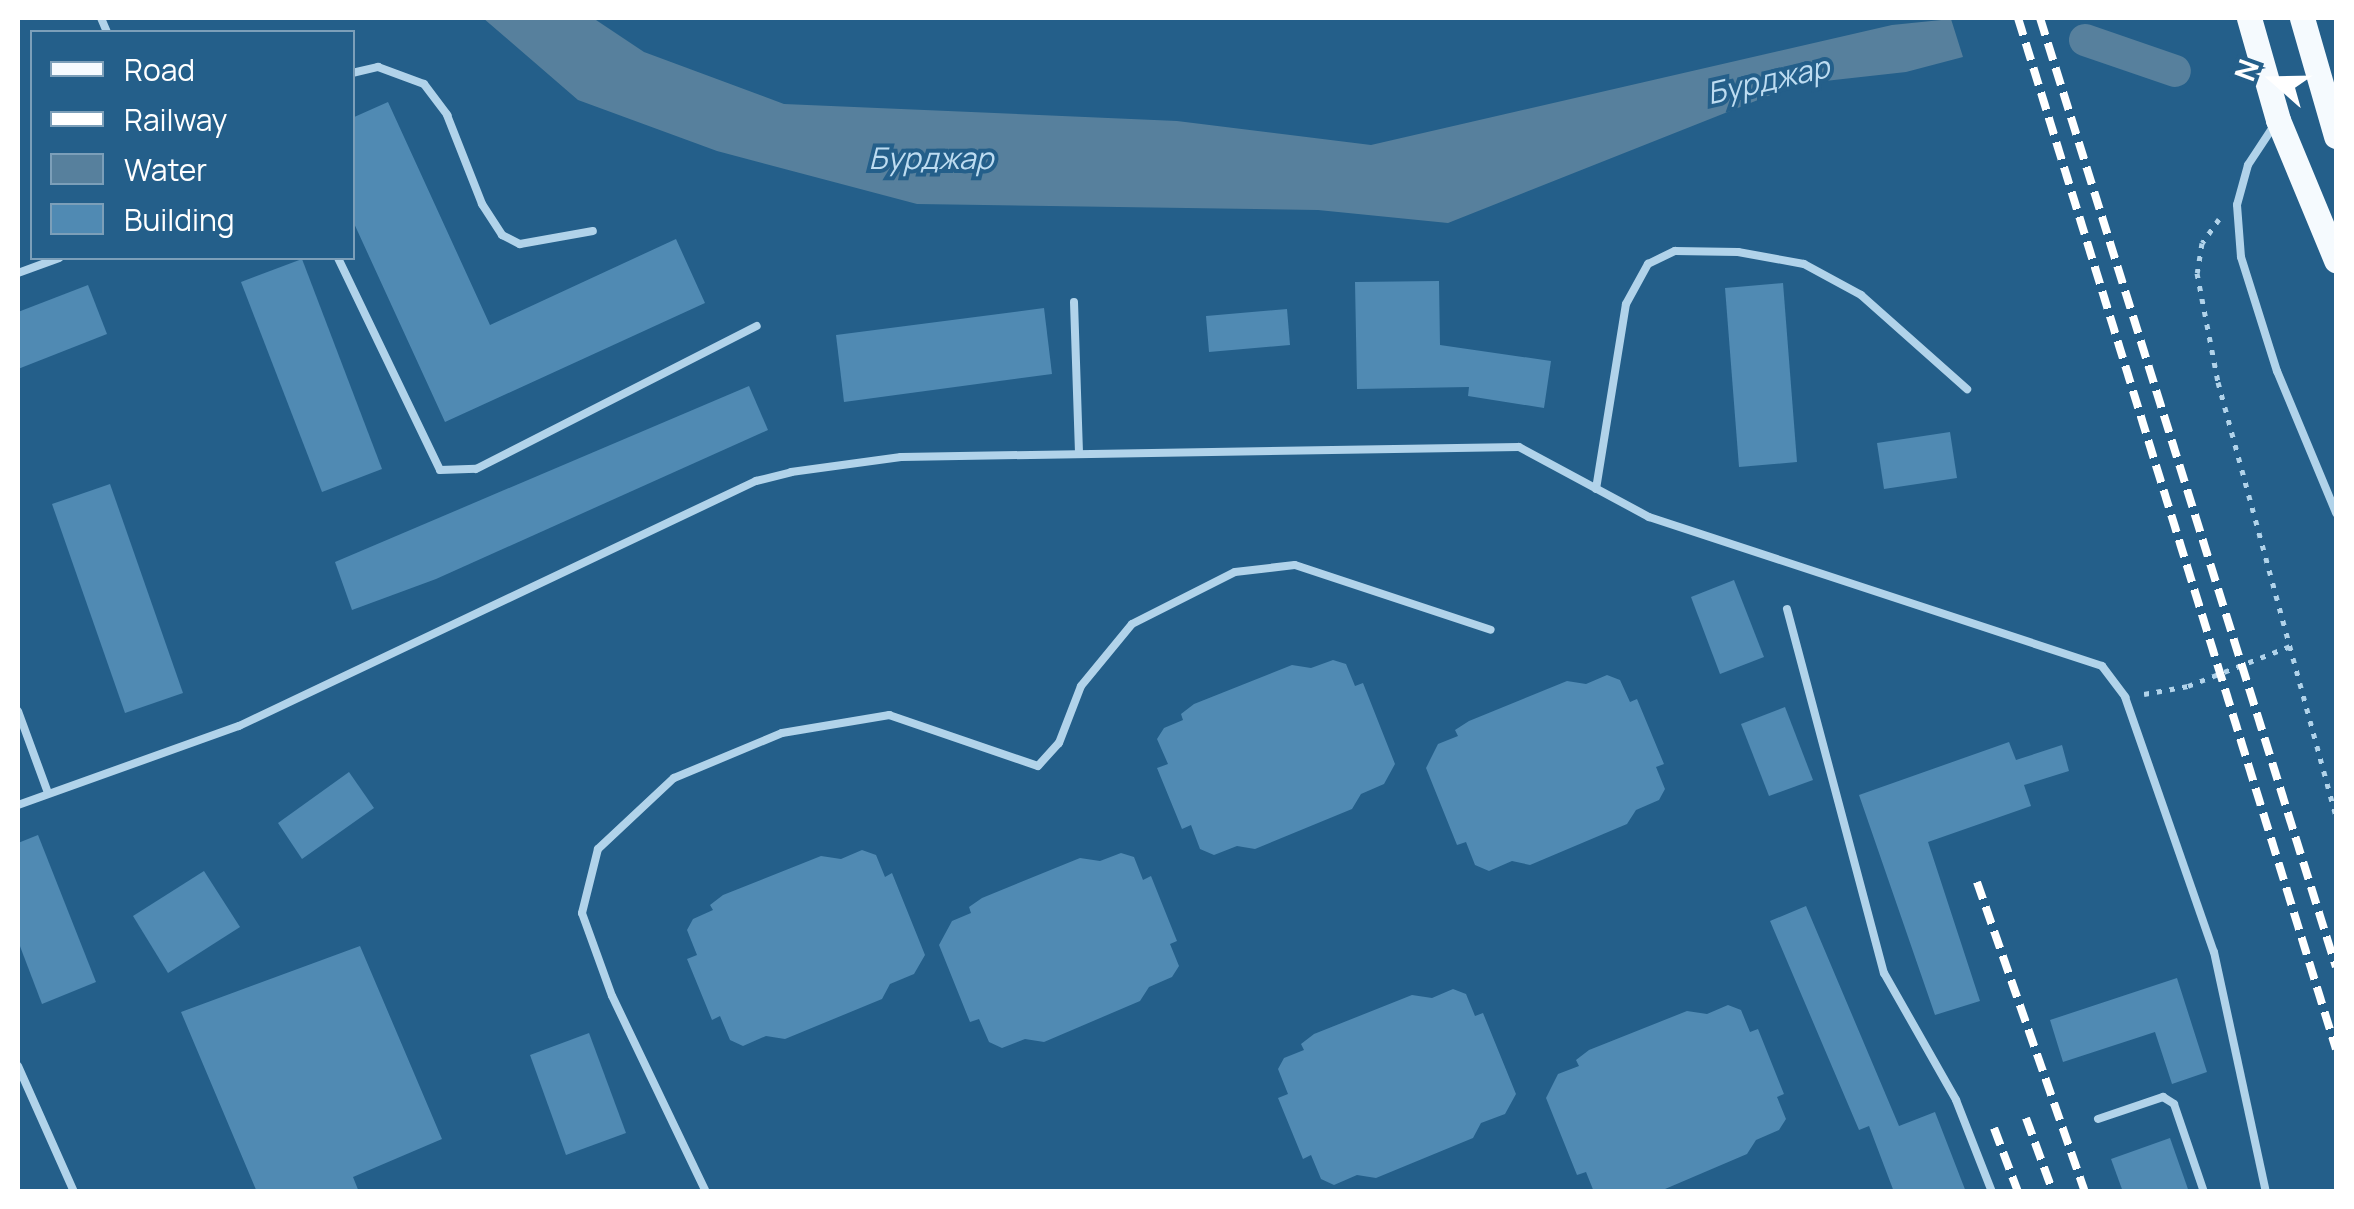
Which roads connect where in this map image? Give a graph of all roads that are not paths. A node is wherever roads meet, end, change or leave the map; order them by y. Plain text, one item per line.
1 (2249, 18) edge
2 (2302, 18) edge
3 (355, 72) edge
4 (2278, 120) junction
5 (2336, 136) edge
6 (592, 230) dead end
7 (54, 260) edge
8 (339, 260) edge
9 (2336, 260) edge
10 (18, 273) edge
11 (1074, 302) dead end
12 (758, 326) dead end
13 (1968, 389) dead end
14 (1079, 454) junction
15 (1596, 489) junction
16 (2336, 513) edge
17 (1787, 608) dead end
18 (1490, 630) dead end
19 (18, 711) edge
20 (48, 793) junction
21 (18, 805) edge
22 (18, 1069) edge
23 (2098, 1119) dead end
24 (74, 1192) edge
25 (706, 1192) edge
26 (1992, 1192) edge
27 (2204, 1192) edge
28 (2266, 1192) edge

1 - 4 main road
2 - 5 main road
3 - 6 lane
4 - 9 main road
4 - 16 lane
7 - 10 lane
8 - 12 lane
11 - 14 lane
13 - 15 lane
14 - 15 lane
14 - 20 lane
15 - 28 lane
17 - 26 lane
18 - 25 lane
19 - 20 lane
20 - 21 lane
22 - 24 lane
23 - 27 lane

